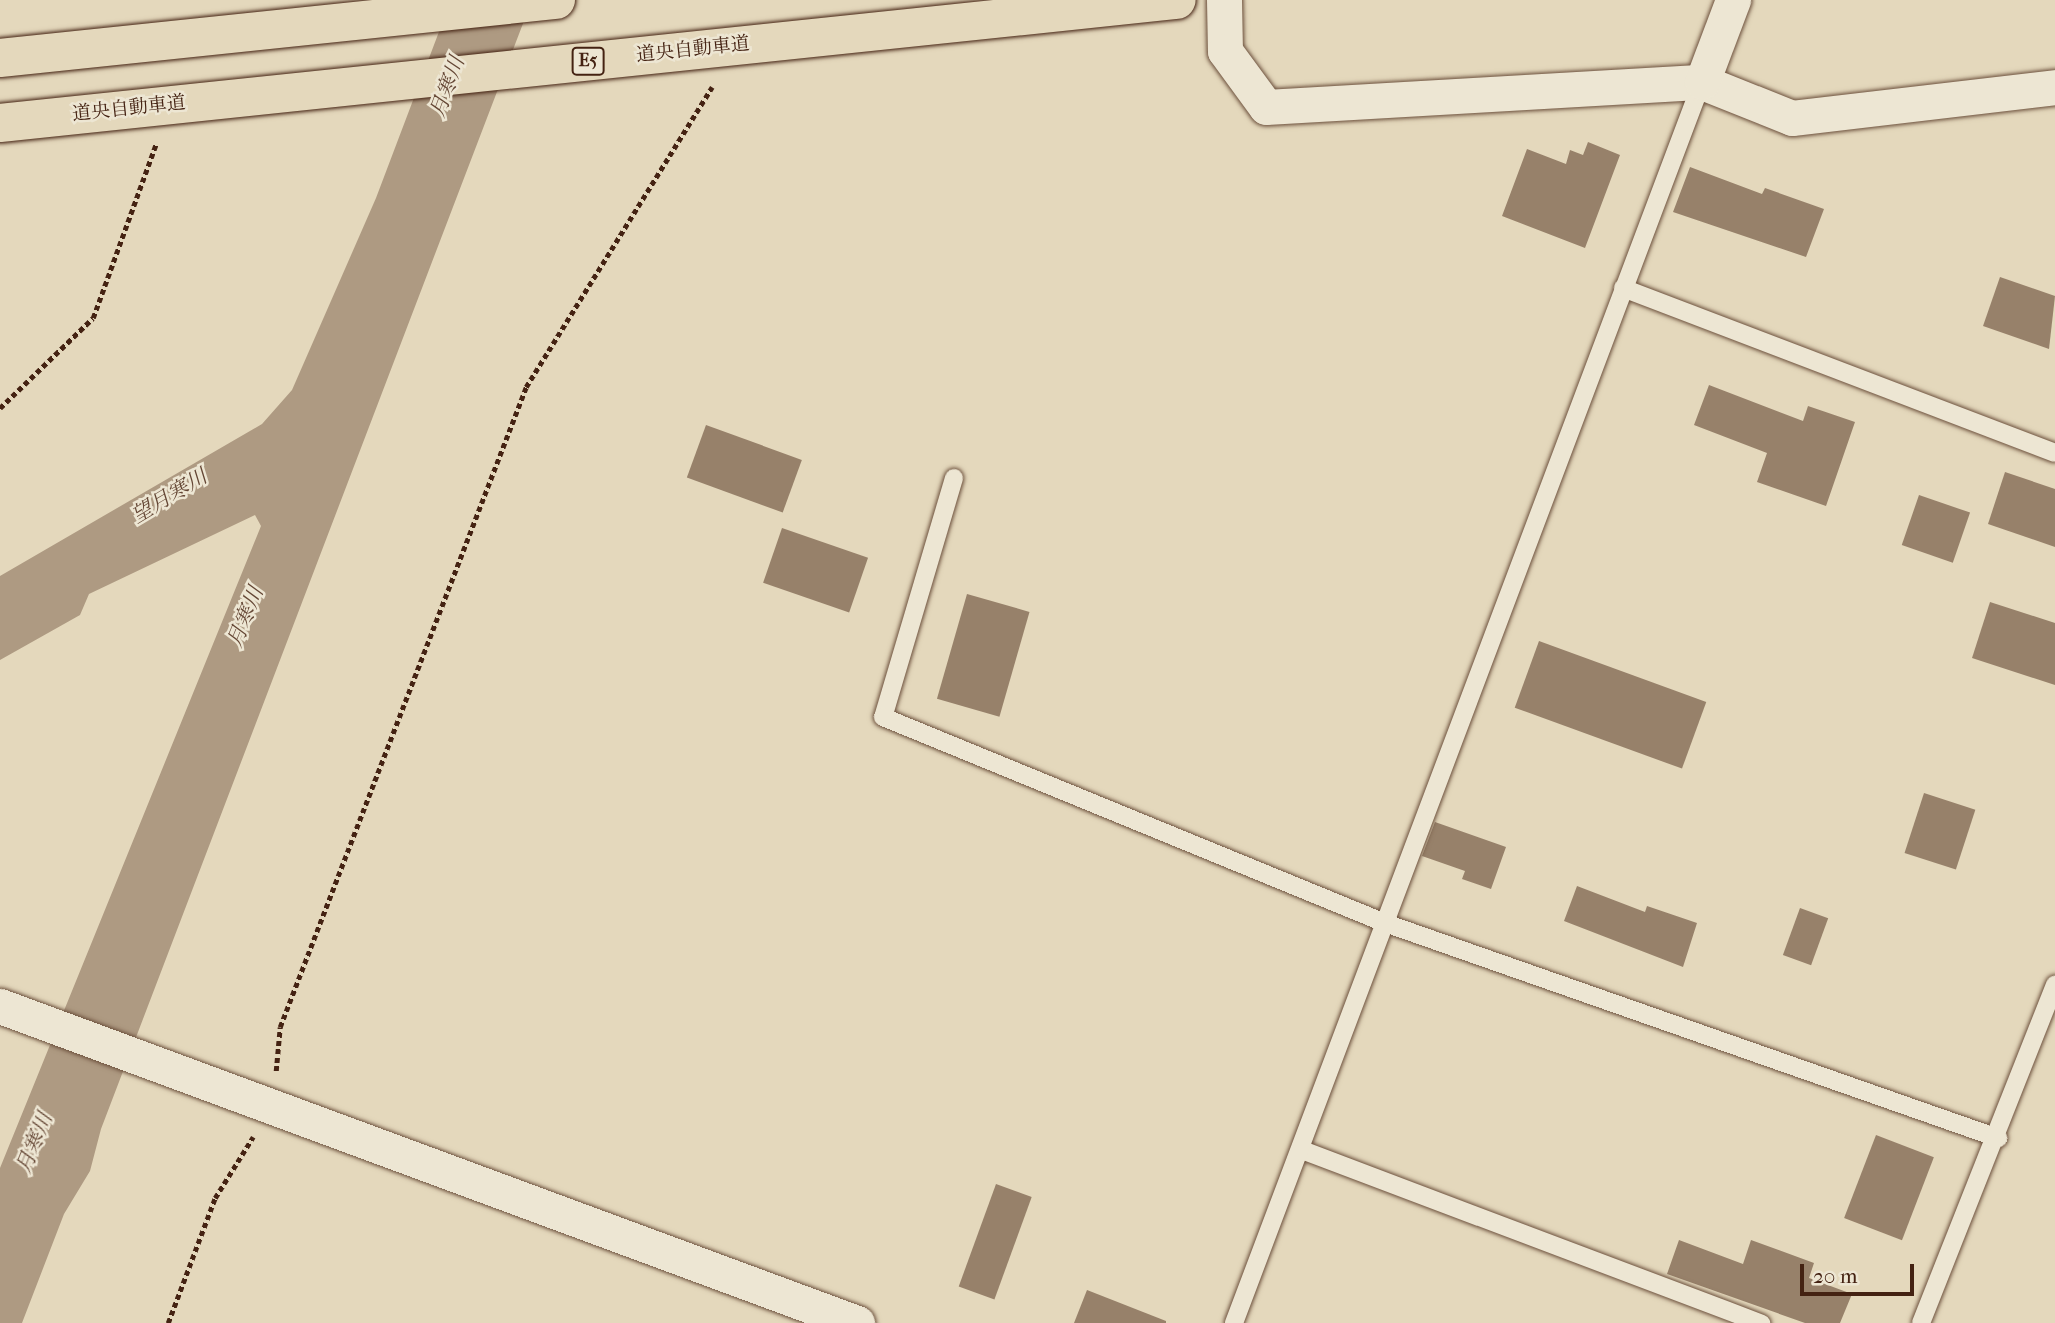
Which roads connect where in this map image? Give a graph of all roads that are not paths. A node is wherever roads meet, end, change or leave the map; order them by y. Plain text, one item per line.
1 (556, 0) edge
2 (1177, 0) edge
3 (1224, 0) edge
4 (1733, 0) edge
5 (0, 58) edge
6 (1702, 82) junction
7 (2055, 87) edge
8 (0, 122) edge
9 (1623, 288) junction
10 (2055, 453) edge
11 (954, 478) dead end
12 (1385, 923) junction
13 (2055, 985) edge
14 (0, 1006) edge
15 (1998, 1138) junction
16 (1303, 1150) junction
17 (857, 1323) edge
18 (1234, 1323) edge
19 (1761, 1323) edge
20 (1921, 1323) edge

1 - 5 highway, bridge
2 - 8 highway, 道央自動車道 / E5, bridge
3 - 6 street
4 - 6 street
6 - 7 street
6 - 9 lane
9 - 10 lane
9 - 12 lane
11 - 12 lane
12 - 15 lane
12 - 16 lane
13 - 15 lane
14 - 17 street
15 - 20 lane
16 - 18 lane
16 - 19 lane

